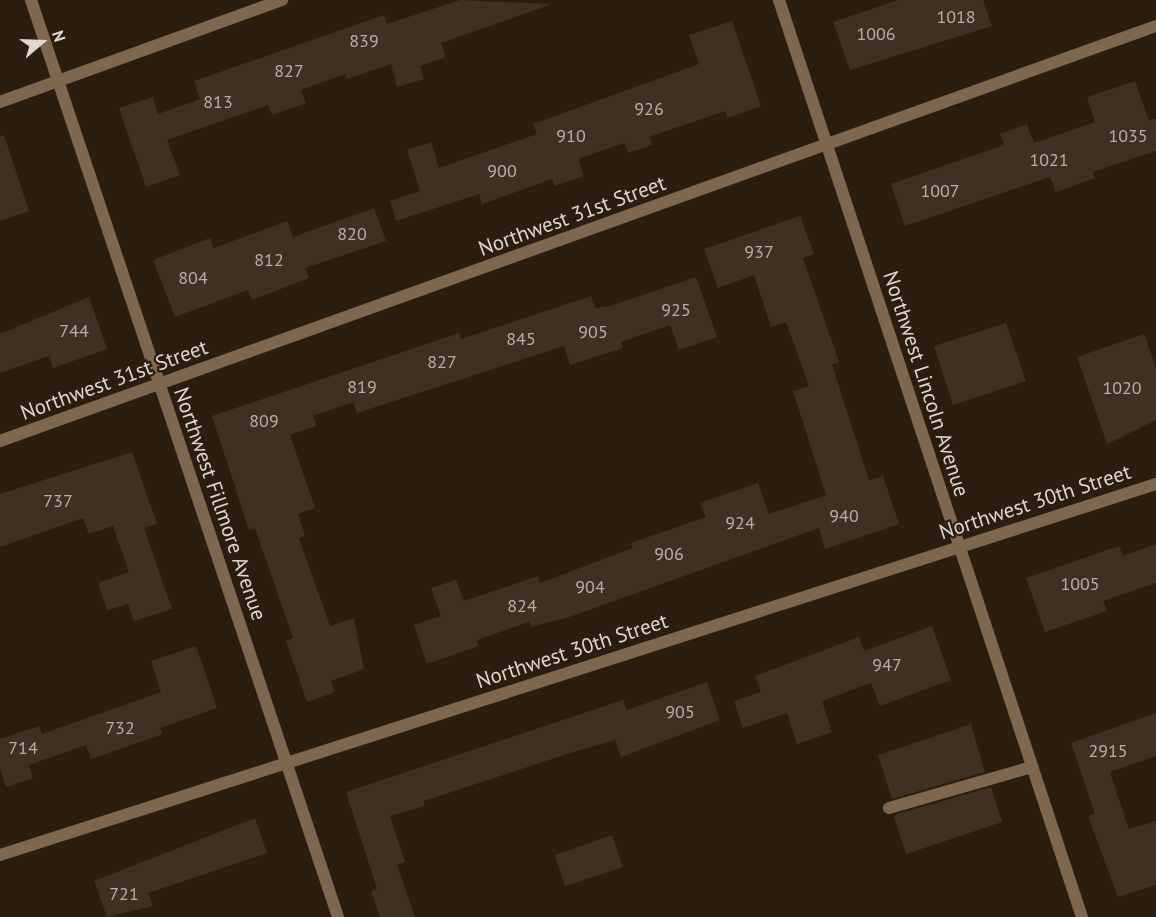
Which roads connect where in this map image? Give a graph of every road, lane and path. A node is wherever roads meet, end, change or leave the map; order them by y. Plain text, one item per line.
1 (31, 0) edge
2 (282, 0) edge
3 (779, 0) edge
4 (1156, 26) edge
5 (59, 81) junction
6 (0, 102) edge
7 (827, 145) junction
8 (159, 384) junction
9 (0, 441) edge
10 (1156, 484) edge
11 (959, 547) junction
12 (287, 763) junction
13 (1032, 767) junction
14 (889, 808) dead end
15 (0, 855) edge
16 (338, 917) edge
17 (1082, 917) edge

1 - 5 street, Northwest Fillmore Avenue
2 - 5 street
3 - 7 street, Northwest Lincoln Avenue
4 - 7 street, Northwest 31st Street
5 - 6 street
5 - 8 street, Northwest Fillmore Avenue
7 - 8 street, Northwest 31st Street
7 - 11 street, Northwest Lincoln Avenue
8 - 9 street, Northwest 31st Street
8 - 12 street, Northwest Fillmore Avenue
10 - 11 street, Northwest 30th Street
11 - 12 street, Northwest 30th Street
11 - 13 street, Northwest Lincoln Avenue
12 - 15 street, Northwest 30th Street
12 - 16 street, Northwest Fillmore Avenue
13 - 14 street
13 - 17 street, Northwest Lincoln Avenue

